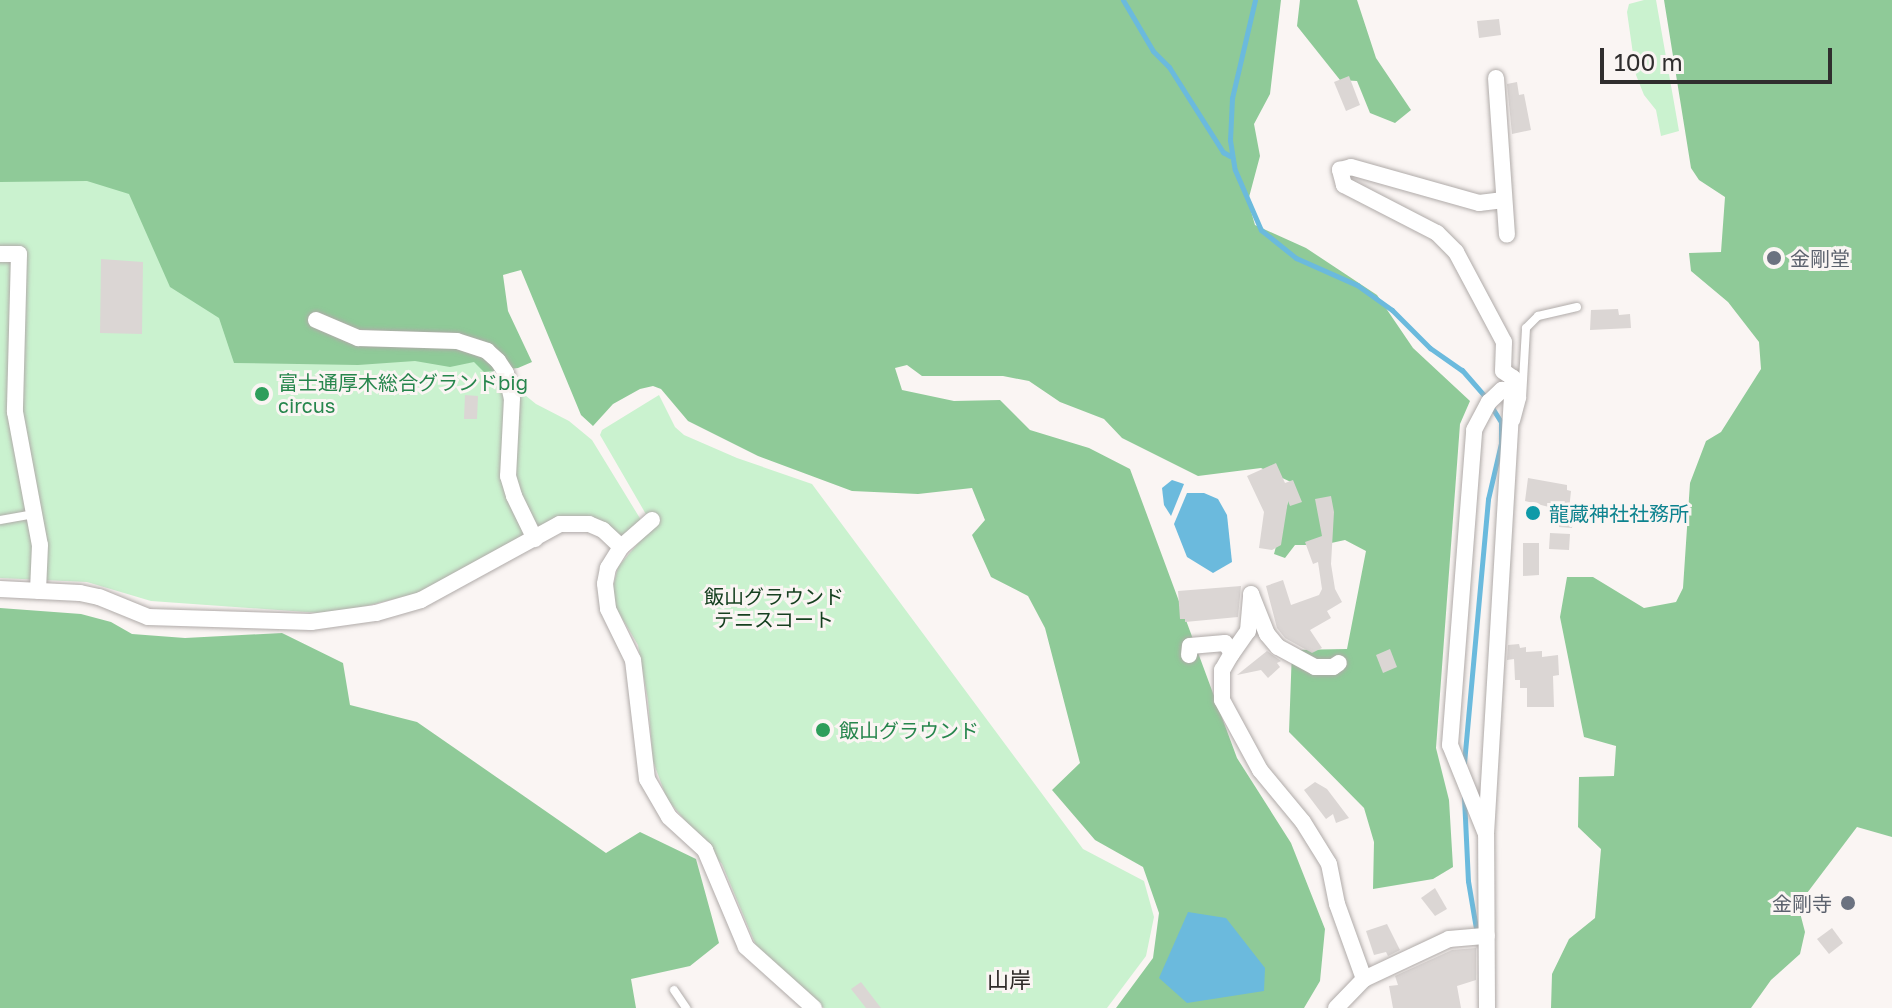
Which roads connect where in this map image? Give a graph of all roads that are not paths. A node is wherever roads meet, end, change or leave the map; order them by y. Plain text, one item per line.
1 (1496, 78) dead end
2 (1504, 200) junction
3 (1507, 235) dead end
4 (0, 254) edge
5 (1577, 307) dead end
6 (316, 320) dead end
7 (1513, 392) junction
8 (1510, 425) junction
9 (34, 514) junction
10 (0, 520) edge
11 (652, 520) dead end
12 (535, 539) junction
13 (621, 547) junction
14 (0, 589) edge
15 (38, 591) junction
16 (1189, 655) dead end
17 (1231, 655) junction
18 (1339, 663) dead end
19 (1486, 834) junction
20 (1487, 936) junction
21 (1364, 979) junction
22 (674, 990) dead end
23 (686, 1008) edge
24 (814, 1008) edge
25 (1336, 1008) edge
26 (1487, 1008) edge

1 - 2 street
2 - 3 street
2 - 7 street
4 - 9 street
5 - 8 lane
6 - 12 street
7 - 8 street
7 - 19 street
8 - 19 street
9 - 10 lane
9 - 15 street
11 - 13 street
12 - 13 street
12 - 15 street
13 - 24 street
14 - 15 street
16 - 17 street
17 - 18 street
17 - 21 street
19 - 20 street
20 - 21 street
20 - 26 street
21 - 25 street
22 - 23 lane

